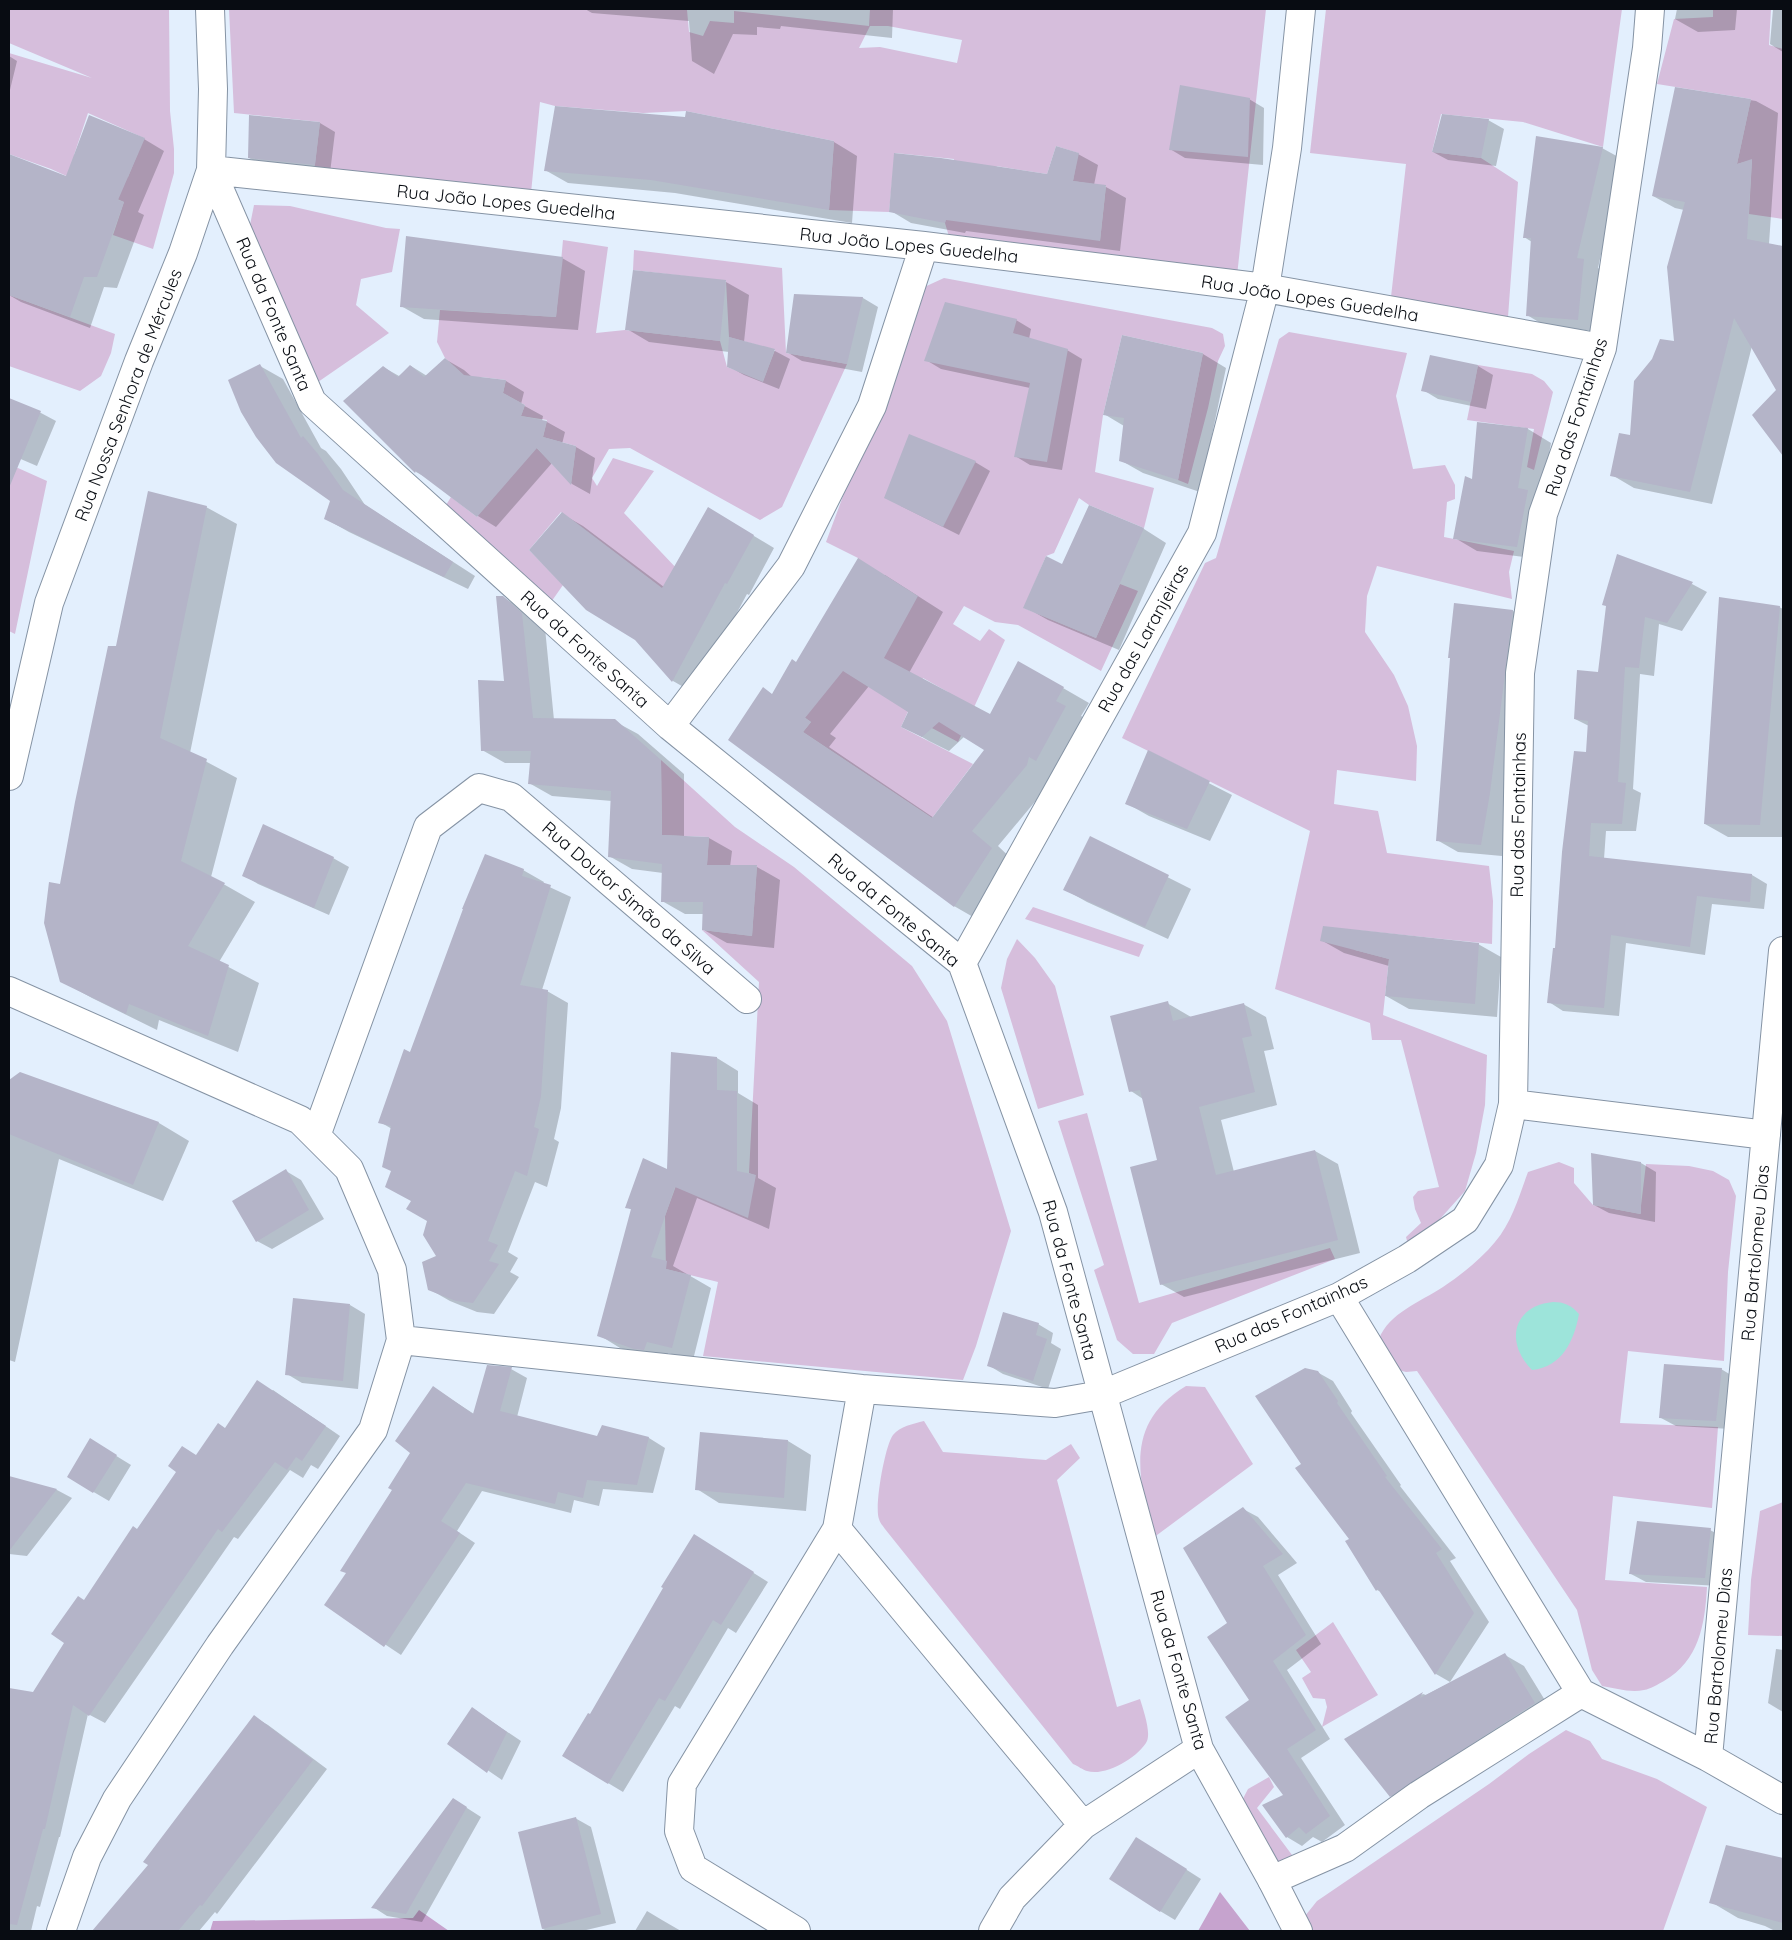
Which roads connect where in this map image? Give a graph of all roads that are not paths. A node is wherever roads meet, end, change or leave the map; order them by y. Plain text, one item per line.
1 (210, 9) edge
2 (1301, 9) edge
3 (1650, 9) edge
4 (211, 170) junction
5 (924, 246) junction
6 (1265, 288) junction
7 (1602, 348) junction
8 (670, 726) junction
9 (9, 776) edge
10 (1783, 951) edge
11 (962, 963) junction
12 (9, 991) edge
13 (747, 999) dead end
14 (1513, 1104) junction
15 (1766, 1135) junction
16 (316, 1136) junction
17 (1339, 1297) junction
18 (401, 1340) junction
19 (862, 1389) junction
20 (1101, 1395) junction
21 (837, 1529) junction
22 (1581, 1693) junction
23 (1199, 1749) junction
24 (1708, 1758) junction
25 (1783, 1800) edge
26 (1083, 1825) junction
27 (1272, 1880) junction
28 (61, 1931) edge
29 (796, 1931) edge
30 (993, 1931) edge
31 (1298, 1931) edge

1 - 4 street, Rua Nossa Senhora de Mércules
2 - 6 street, Rua das Laranjeiras
3 - 7 street, Rua das Fontainhas
4 - 5 street, Rua João Lopes Guedelha
4 - 8 street, Rua da Fonte Santa
4 - 9 street, Rua Nossa Senhora de Mércules
5 - 6 street, Rua João Lopes Guedelha
5 - 8 street
6 - 7 street, Rua João Lopes Guedelha
6 - 11 street, Rua das Laranjeiras
7 - 14 street, Rua das Fontainhas
8 - 11 street, Rua da Fonte Santa
10 - 15 street, Rua Bartolomeu Dias
11 - 20 street, Rua da Fonte Santa
12 - 16 street
13 - 16 street, Rua Doutor Simão da Silva
14 - 15 street
14 - 17 street, Rua das Fontainhas
15 - 24 street, Rua Bartolomeu Dias
16 - 18 street
17 - 20 street, Rua das Fontainhas
17 - 22 street
18 - 19 street, Rua das Fontainhas
18 - 28 street
19 - 20 street, Rua das Fontainhas
19 - 21 street
20 - 23 street, Rua da Fonte Santa
21 - 26 street
21 - 29 street
22 - 24 street, Rua Bartolomeu Dias
22 - 27 street
23 - 26 street
23 - 27 street, Rua da Fonte Santa
24 - 25 street
26 - 30 street
27 - 31 street, Rua da Fonte Santa

